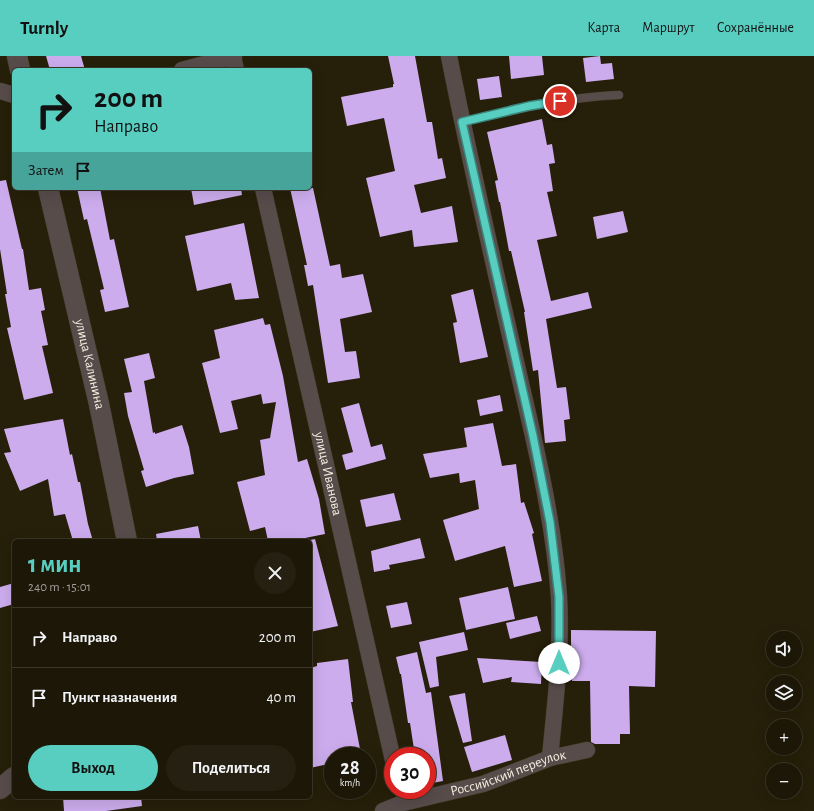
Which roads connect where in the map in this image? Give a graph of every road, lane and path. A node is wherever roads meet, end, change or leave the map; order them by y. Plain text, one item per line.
1 (17, 56) edge
2 (233, 56) edge
3 (449, 56) edge
4 (20, 68) edge
5 (189, 68) edge
6 (236, 68) edge
7 (0, 91) edge
8 (12, 94) edge
9 (619, 95) dead end
10 (462, 122) junction
11 (48, 190) edge
12 (263, 190) edge
13 (127, 539) edge
14 (390, 747) edge
15 (587, 750) dead end
16 (550, 758) junction
17 (12, 779) edge
18 (0, 788) edge
19 (436, 791) edge
20 (397, 799) edge
21 (382, 811) edge

1 - 4 street
2 - 5 street
2 - 6 street
3 - 10 street
7 - 8 street
9 - 10 lane
10 - 16 street
11 - 13 street, улица Калинина
12 - 14 street, улица Иванова
15 - 16 street, Российский переулок
16 - 19 street, Российский переулок
17 - 18 street
20 - 21 street, Российский переулок

